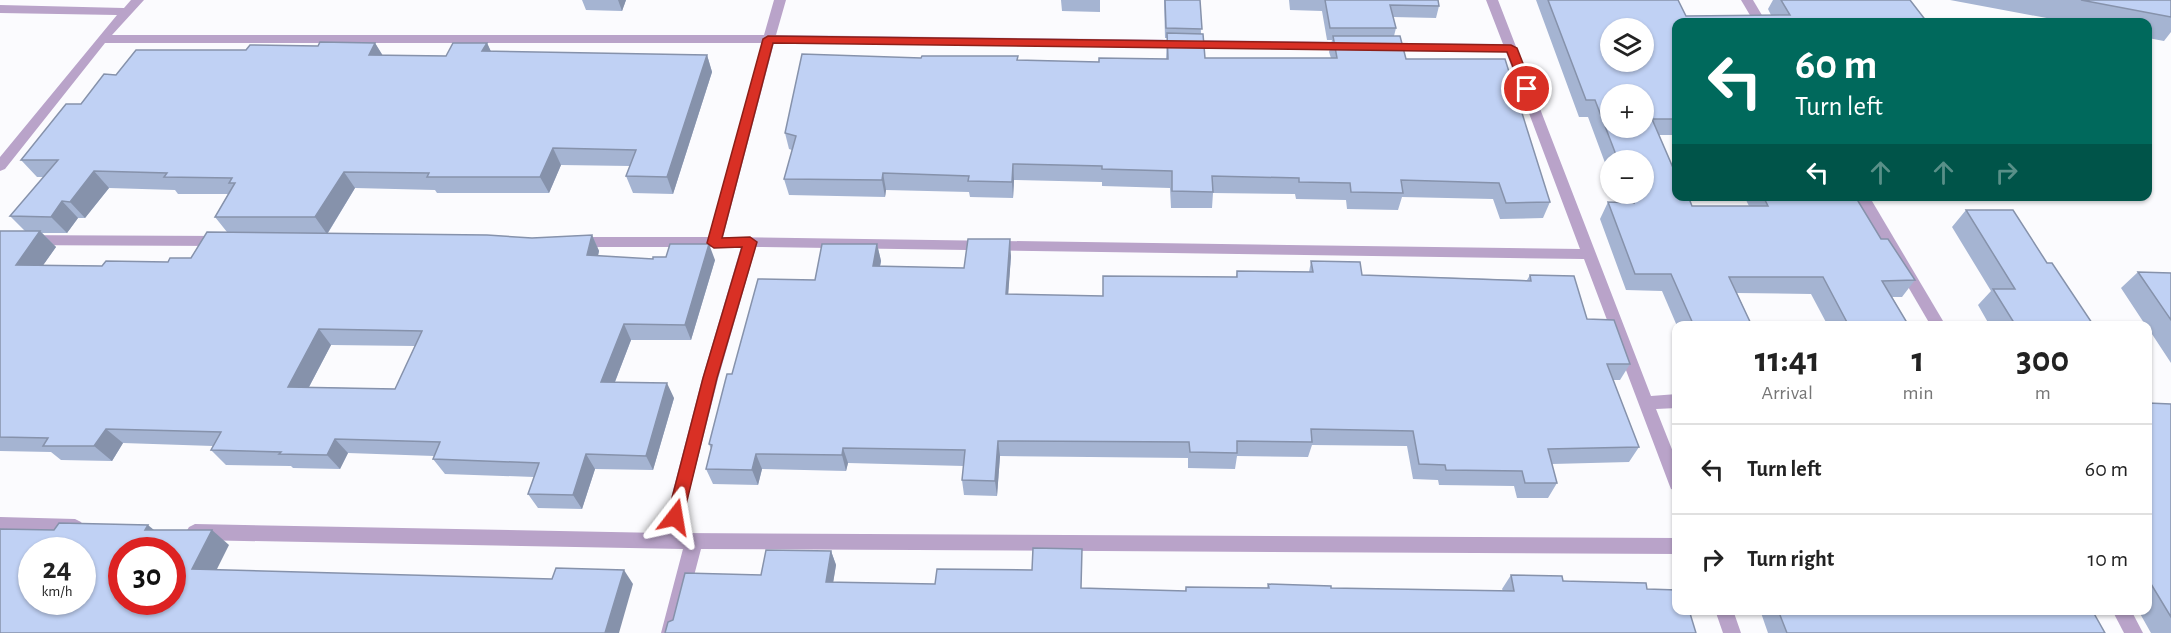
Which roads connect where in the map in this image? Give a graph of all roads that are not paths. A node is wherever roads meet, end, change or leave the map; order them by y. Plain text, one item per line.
1 (138, 0) edge
2 (780, 0) edge
3 (1492, 0) edge
4 (1748, 0) edge
5 (0, 9) edge
6 (128, 12) junction
7 (1758, 18) edge
8 (102, 39) junction
9 (768, 39) junction
10 (1511, 48) junction
11 (0, 166) edge
12 (1865, 201) edge
13 (0, 240) edge
14 (238, 241) edge
15 (559, 242) edge
16 (750, 242) junction
17 (714, 243) junction
18 (1589, 254) junction
19 (1936, 321) edge
20 (1672, 401) edge
21 (1646, 403) junction
22 (1672, 471) edge
23 (0, 525) edge
24 (93, 528) edge
25 (174, 531) edge
26 (669, 540) junction
27 (694, 541) junction
28 (1672, 546) edge
29 (1726, 615) edge
30 (2124, 615) edge
31 (670, 633) edge
32 (1732, 633) edge
33 (2134, 633) edge

1 - 6 street
2 - 9 street
3 - 10 street
4 - 7 street
5 - 6 street
6 - 8 street
8 - 9 street
8 - 11 street
9 - 10 street
9 - 17 street
10 - 18 street
12 - 19 street
13 - 14 street
15 - 17 street
16 - 17 street
16 - 18 street
16 - 26 street
18 - 21 street
20 - 21 street
21 - 22 street
23 - 24 street
25 - 26 street
26 - 27 street
27 - 28 street
27 - 31 street
29 - 32 street
30 - 33 street

